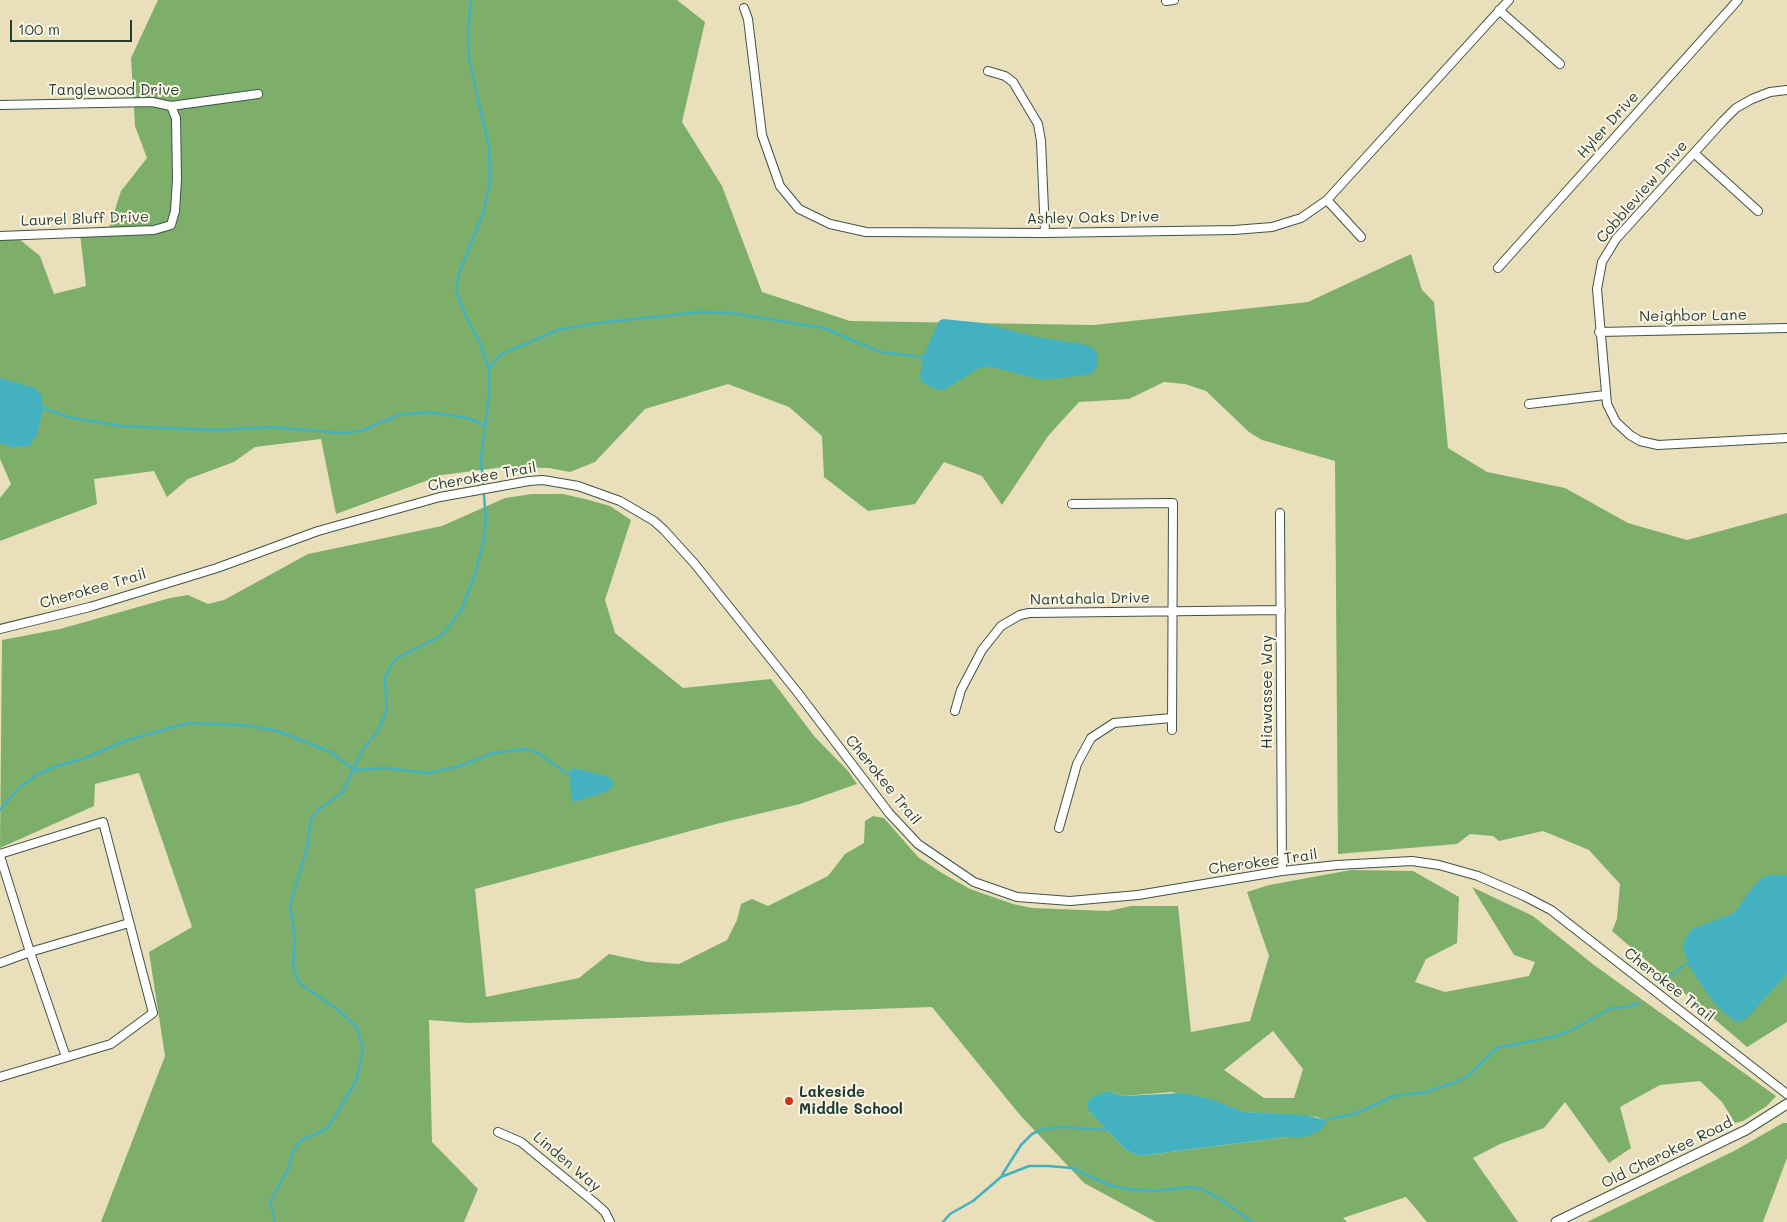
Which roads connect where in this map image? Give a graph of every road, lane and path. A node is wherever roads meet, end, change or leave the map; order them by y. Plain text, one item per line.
1 (1508, 0) edge
2 (1738, 0) edge
3 (744, 8) dead end
4 (1499, 10) junction
5 (1560, 64) dead end
6 (988, 71) dead end
7 (1787, 90) edge
8 (258, 94) dead end
9 (0, 105) edge
10 (171, 106) junction
11 (1694, 153) junction
12 (1327, 200) junction
13 (1758, 212) dead end
14 (1045, 233) junction
15 (0, 236) edge
16 (1360, 237) dead end
17 (1498, 268) dead end
18 (1787, 328) edge
19 (1599, 332) junction
20 (1605, 395) junction
21 (1530, 404) dead end
22 (1787, 438) edge
23 (1072, 504) dead end
24 (1280, 513) dead end
25 (1281, 610) junction
26 (1172, 611) junction
27 (0, 629) edge
28 (955, 711) dead end
29 (1172, 718) junction
30 (1172, 730) dead end
31 (1059, 828) dead end
32 (0, 855) edge
33 (1282, 871) junction
34 (129, 922) junction
35 (30, 952) junction
36 (0, 963) edge
37 (66, 1057) junction
38 (0, 1077) edge
39 (1787, 1094) edge
40 (1787, 1104) edge
41 (498, 1132) dead end
42 (610, 1222) edge
43 (1556, 1222) edge

1 - 4 street, Ashley Oaks Drive
2 - 17 street, Hyler Drive
3 - 14 street, Ashley Oaks Drive
4 - 5 street
4 - 12 street, Ashley Oaks Drive
6 - 14 street
7 - 11 street, Cobbleview Drive
8 - 10 street, Tanglewood Drive
9 - 10 street, Tanglewood Drive
10 - 15 street, Laurel Bluff Drive
11 - 13 street
11 - 19 street, Cobbleview Drive
12 - 14 street, Ashley Oaks Drive
12 - 16 street
18 - 19 street, Neighbor Lane
19 - 20 street, Cobbleview Drive
20 - 21 street
20 - 22 street, Cobbleview Drive
23 - 26 street
24 - 25 street, Hiawassee Way
25 - 26 street, Nantahala Drive
25 - 33 street, Hiawassee Way
26 - 28 street, Nantahala Drive
26 - 29 street
27 - 33 street, Cherokee Trail
29 - 30 street
29 - 31 street
32 - 34 street
32 - 35 street
33 - 39 street, Cherokee Trail
34 - 35 street
34 - 37 street
35 - 36 street
35 - 37 street
37 - 38 street
40 - 43 street, Old Cherokee Road
41 - 42 street, Linden Way

